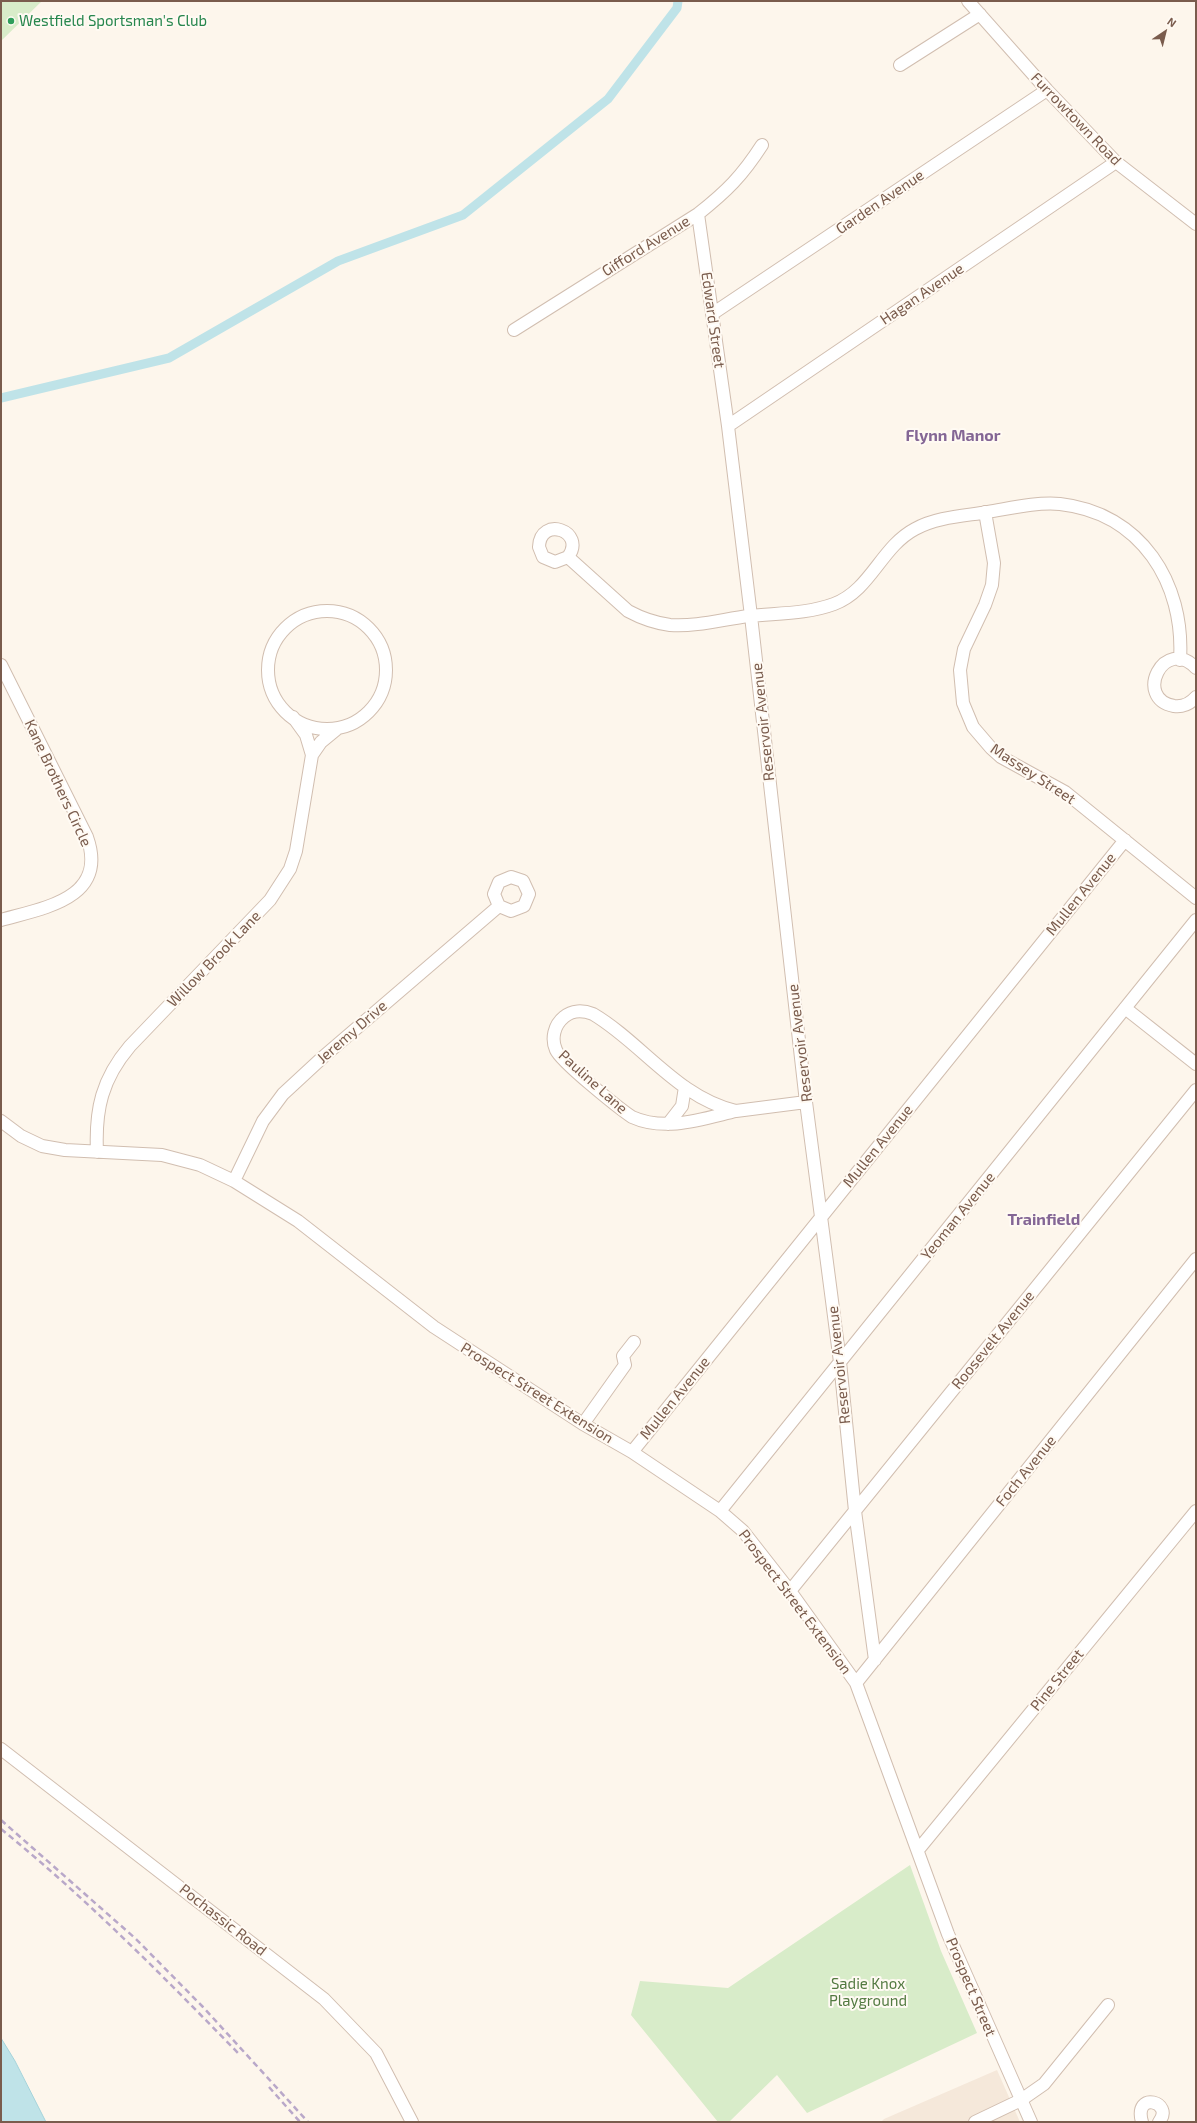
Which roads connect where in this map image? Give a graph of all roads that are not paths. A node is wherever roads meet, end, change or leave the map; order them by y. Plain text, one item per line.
1 (968, 1) edge
2 (980, 14) junction
3 (900, 65) dead end
4 (1047, 90) junction
5 (762, 145) dead end
6 (1116, 162) junction
7 (698, 214) junction
8 (1196, 224) edge
9 (712, 314) junction
10 (514, 330) dead end
11 (728, 426) junction
12 (985, 512) junction
13 (568, 557) dead end
14 (751, 616) junction
15 (1180, 660) junction
16 (1, 665) edge
17 (1196, 668) edge
18 (1196, 697) edge
19 (292, 717) junction
20 (338, 728) junction
21 (312, 755) junction
22 (1125, 840) junction
23 (1196, 898) edge
24 (499, 906) dead end
25 (1, 920) edge
26 (1196, 920) edge
27 (1126, 1008) junction
28 (1196, 1064) edge
29 (684, 1087) junction
30 (1196, 1090) edge
31 (806, 1102) junction
32 (736, 1112) junction
33 (1, 1122) edge
34 (668, 1124) junction
35 (97, 1152) junction
36 (234, 1181) junction
37 (822, 1216) junction
38 (1196, 1259) edge
39 (634, 1342) dead end
40 (840, 1362) junction
41 (583, 1424) junction
42 (632, 1452) junction
43 (1196, 1510) edge
44 (720, 1511) junction
45 (855, 1511) junction
46 (790, 1590) junction
47 (874, 1660) junction
48 (856, 1683) junction
49 (1, 1749) edge
50 (918, 1850) junction
51 (1108, 2005) dead end
52 (1021, 2100) junction
53 (412, 2122) edge
54 (975, 2122) edge
55 (1031, 2122) edge
56 (1142, 2122) edge
57 (1160, 2122) edge

1 - 2 street, Furrowtown Road
2 - 3 street
2 - 4 street, Furrowtown Road
4 - 6 street, Furrowtown Road
4 - 9 street, Garden Avenue
5 - 7 street, Gifford Avenue
6 - 8 street, Furrowtown Road
6 - 11 street, Hagan Avenue
7 - 9 street, Edward Street
7 - 10 street, Gifford Avenue
9 - 11 street, Edward Street
11 - 14 street, Reservoir Avenue
12 - 14 street
12 - 15 street
12 - 22 street, Massey Street
13 - 14 street
14 - 31 street, Reservoir Avenue
15 - 17 street
15 - 18 street
16 - 25 street, Kane Brothers Circle
19 - 20 street
19 - 20 street
19 - 21 street
20 - 21 street
21 - 35 street, Willow Brook Lane
22 - 23 street, Massey Street
22 - 37 street, Mullen Avenue
24 - 36 street, Jeremy Drive
26 - 27 street, Yeoman Avenue
27 - 28 street
27 - 40 street, Yeoman Avenue
29 - 32 street, Pauline Lane
29 - 34 street
29 - 34 street, Pauline Lane
30 - 45 street, Roosevelt Avenue
31 - 32 street, Pauline Lane
31 - 37 street, Reservoir Avenue
32 - 34 street, Pauline Lane
33 - 35 street, Prospect Street Extension
35 - 36 street, Prospect Street Extension
36 - 41 street, Prospect Street Extension
37 - 40 street, Reservoir Avenue
37 - 42 street, Mullen Avenue
38 - 47 street, Foch Avenue
39 - 41 street
40 - 44 street, Yeoman Avenue
40 - 45 street, Reservoir Avenue
41 - 42 street, Prospect Street Extension
42 - 44 street, Prospect Street Extension
43 - 50 street, Pine Street
44 - 46 street, Prospect Street Extension
45 - 46 street, Roosevelt Avenue
45 - 47 street, Reservoir Avenue
46 - 48 street, Prospect Street Extension
47 - 48 street, Foch Avenue
48 - 50 street, Prospect Street Extension
49 - 53 street, Pochassic Road
50 - 52 street, Prospect Street
51 - 52 street
52 - 54 street
52 - 55 street, Prospect Street
56 - 57 street

